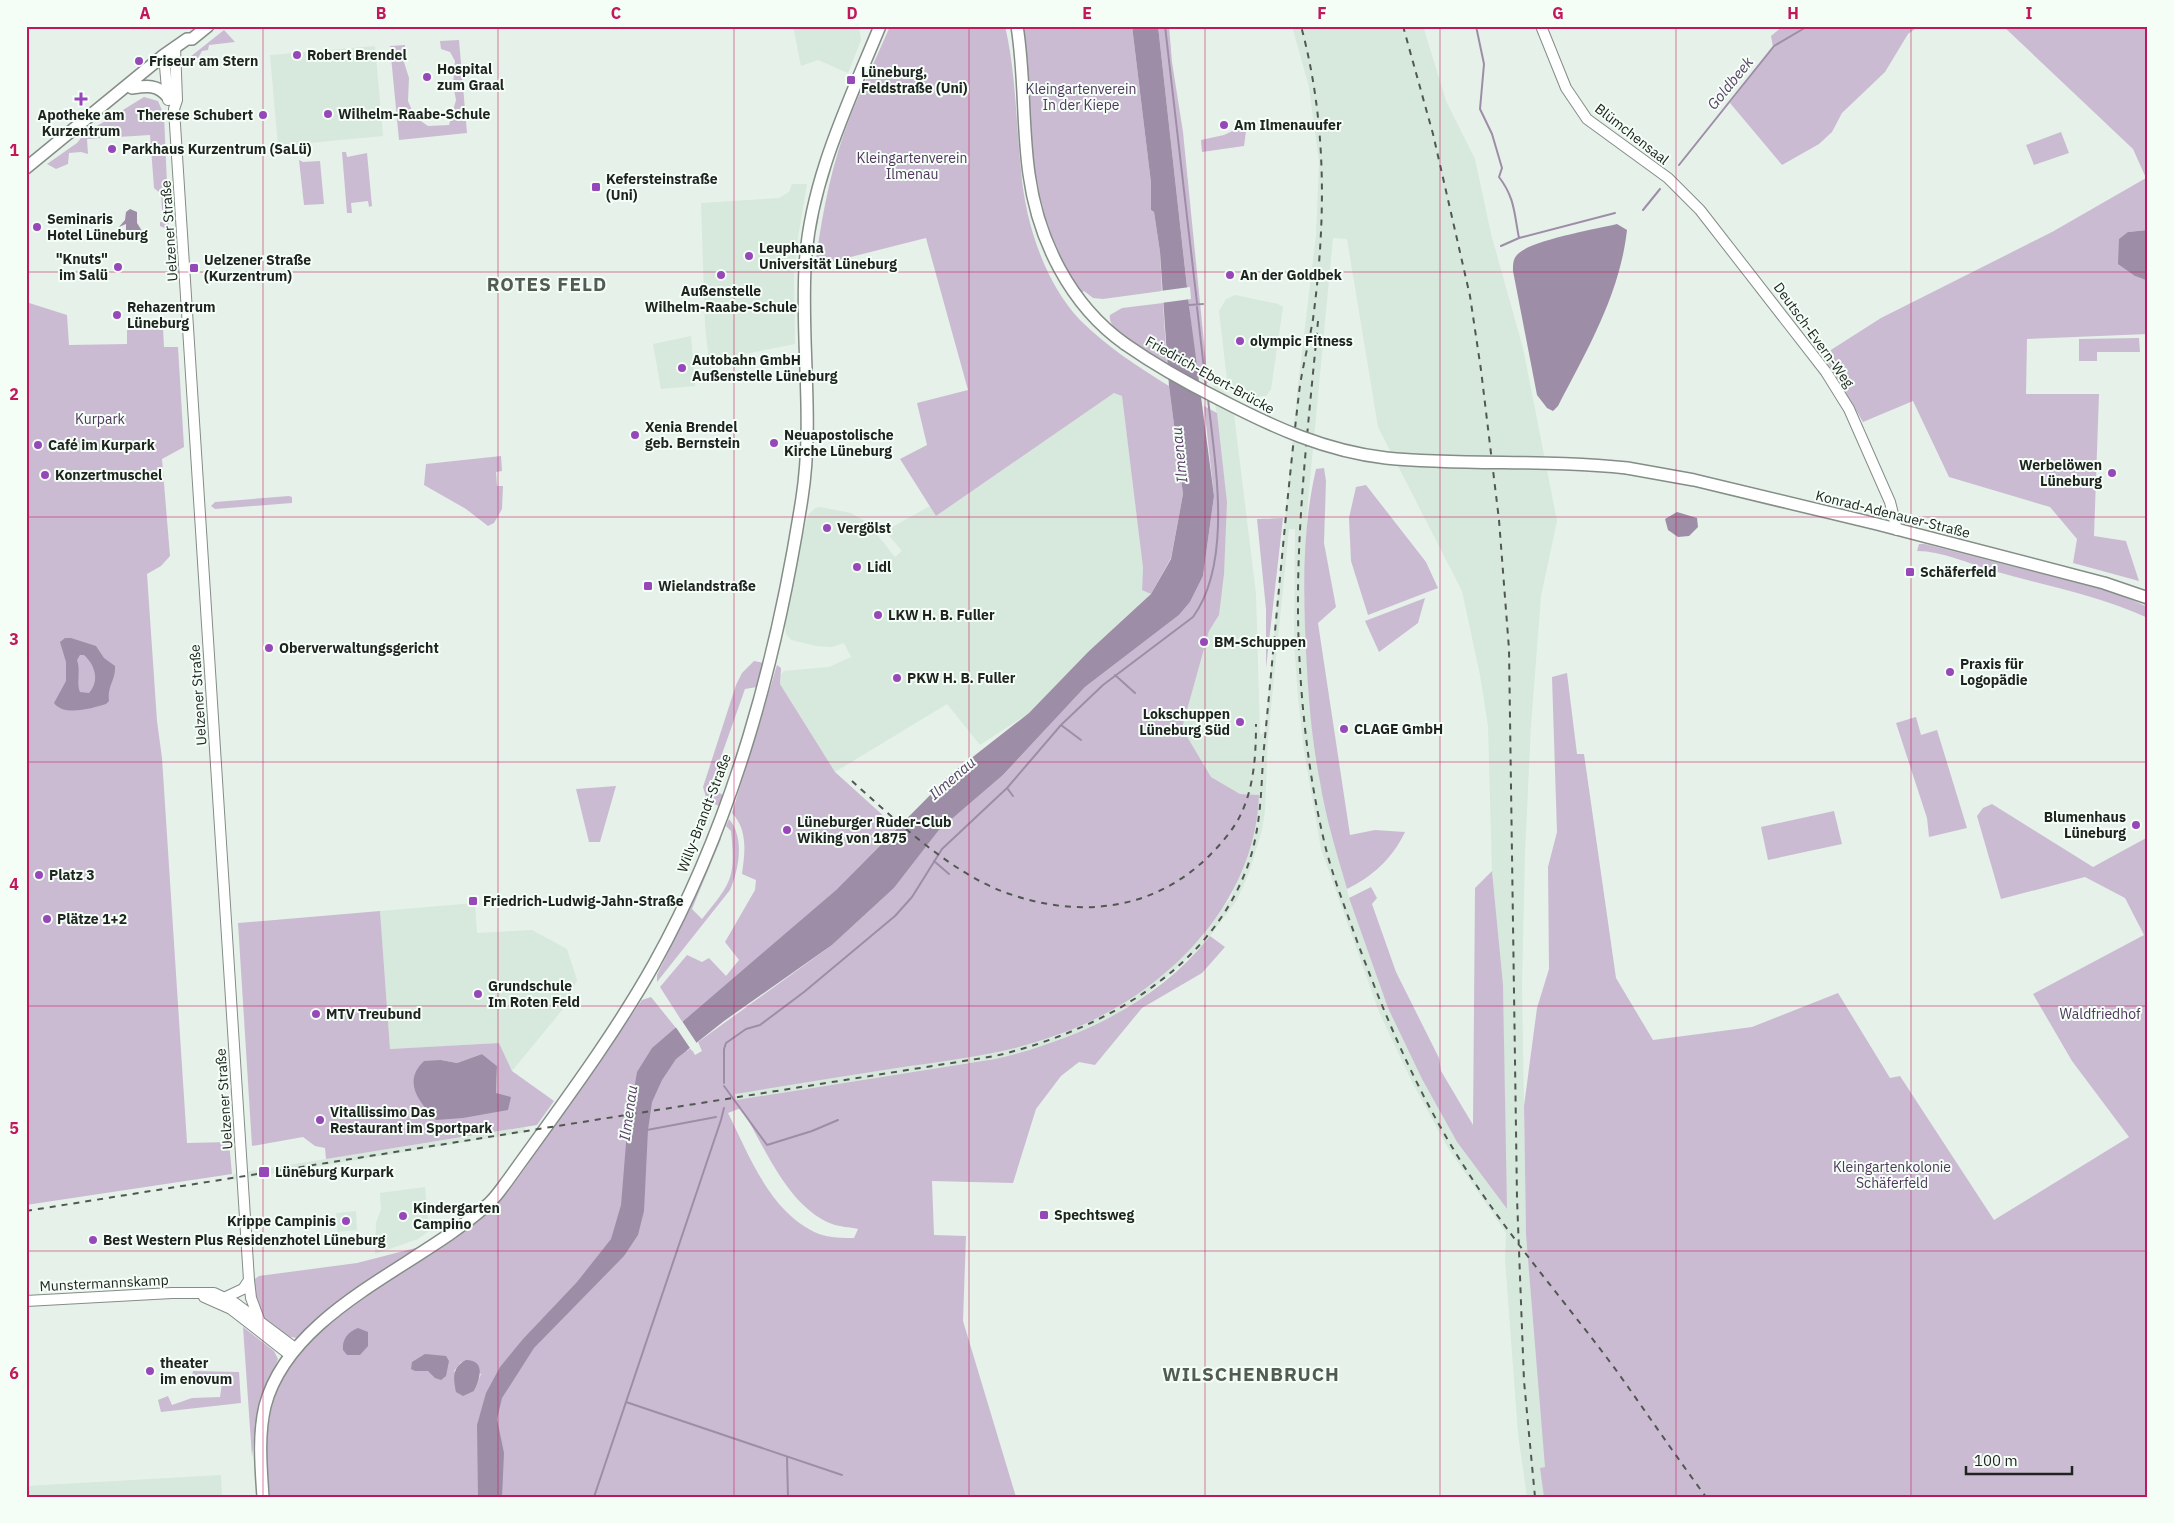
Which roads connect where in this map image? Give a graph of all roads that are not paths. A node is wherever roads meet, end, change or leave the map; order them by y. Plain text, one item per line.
1 (208, 26) edge
2 (880, 26) edge
3 (1017, 26) edge
4 (1541, 26) edge
5 (170, 56) junction
6 (132, 88) junction
7 (116, 95) junction
8 (167, 96) junction
9 (174, 109) junction
10 (26, 168) edge
11 (1712, 224) joint
12 (1627, 468) joint
13 (1897, 530) junction
14 (2148, 598) edge
15 (249, 1280) junction
16 (184, 1292) junction
17 (226, 1297) junction
18 (251, 1298) junction
19 (26, 1301) edge
20 (244, 1309) junction
21 (260, 1322) junction
22 (293, 1351) junction
23 (263, 1497) edge

1 - 5 main road
2 - 22 main road, Willy-Brandt-Straße
3 - 12 main road, Friedrich-Ebert-Brücke, bridge
4 - 11 street, Blümchensaal
5 - 6 main road
5 - 7 main road
5 - 8 street, Uelzener Straße
5 - 9 street, Uelzener Straße
6 - 7 main road
6 - 8 main road
7 - 10 main road
8 - 9 street, Uelzener Straße
9 - 15 street, Uelzener Straße
11 - 13 street, Deutsch-Evern-Weg
12 - 13 main road, Konrad-Adenauer-Straße
13 - 14 main road, Konrad-Adenauer-Straße
15 - 17 street
15 - 18 street, Uelzener Straße
15 - 20 street, Uelzener Straße
16 - 17 street, Munstermannskamp
16 - 19 street, Munstermannskamp
16 - 22 street, Munstermannskamp
17 - 20 street, Munstermannskamp
18 - 20 street
18 - 21 street, Uelzener Straße
20 - 21 street, Munstermannskamp
21 - 22 street, Munstermannskamp
22 - 23 main road, Willy-Brandt-Straße

